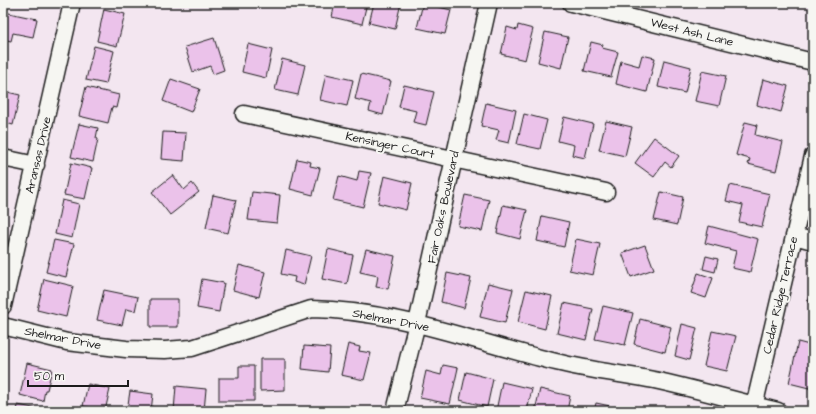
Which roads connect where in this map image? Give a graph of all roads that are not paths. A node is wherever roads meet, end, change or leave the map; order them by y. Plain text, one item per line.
1 (72, 3) edge
2 (489, 3) edge
3 (571, 3) edge
4 (813, 62) edge
5 (244, 114) dead end
6 (813, 156) edge
7 (3, 158) edge
8 (453, 159) junction
9 (36, 165) junction
10 (606, 192) dead end
11 (794, 236) junction
12 (813, 241) edge
13 (3, 306) edge
14 (417, 324) junction
15 (3, 326) edge
16 (753, 408) edge
17 (395, 411) edge
18 (778, 411) edge

1 - 9 street, Aransas Drive
2 - 8 street, Fair Oaks Boulevard
3 - 4 street, West Ash Lane
5 - 8 street, Kensinger Court
6 - 11 street, Cedar Ridge Terrace
7 - 9 street
8 - 10 street, Kensinger Court
8 - 14 street, Fair Oaks Boulevard
9 - 13 street, Aransas Drive
11 - 12 street
11 - 16 street, Cedar Ridge Terrace
14 - 15 street, Shelmar Drive
14 - 16 street, Shelmar Drive
14 - 17 street, Fair Oaks Boulevard
16 - 18 street, Shelmar Drive

